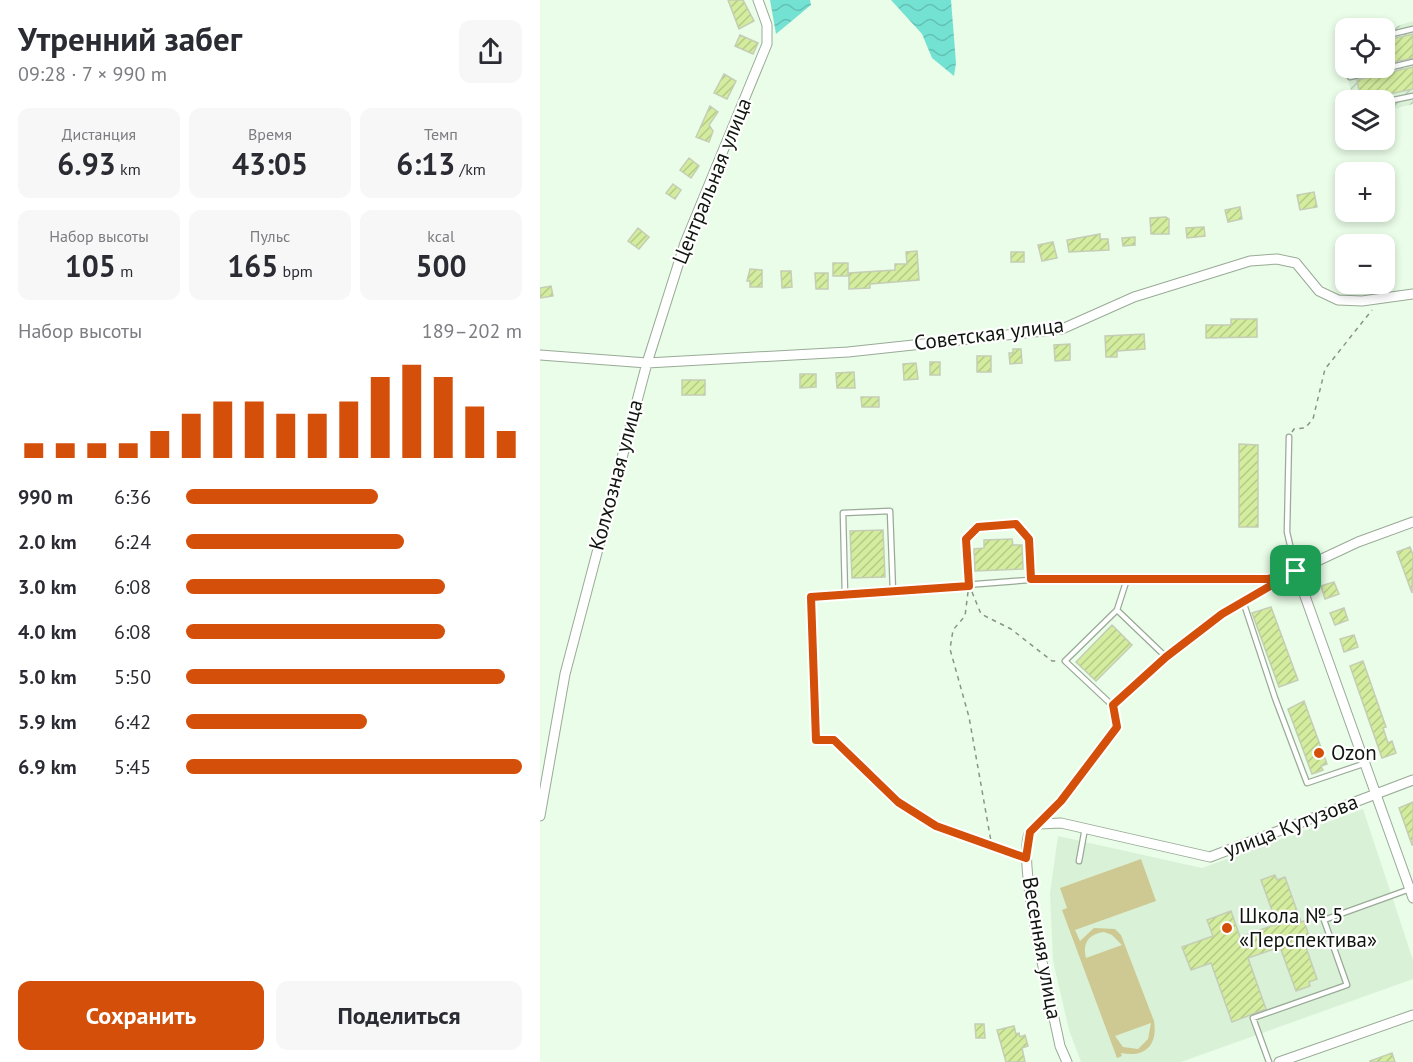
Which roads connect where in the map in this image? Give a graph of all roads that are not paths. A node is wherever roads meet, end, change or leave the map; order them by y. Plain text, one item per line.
1 (758, 0) edge
2 (1413, 29) edge
3 (1395, 33) edge
4 (1413, 62) edge
5 (1395, 66) edge
6 (1413, 96) edge
7 (1395, 100) edge
8 (1413, 294) edge
9 (540, 355) edge
10 (647, 363) junction
11 (1289, 437) road end
12 (1413, 522) edge
13 (1296, 571) junction
14 (1031, 579) junction
15 (1127, 579) junction
16 (969, 586) junction
17 (893, 592) junction
18 (845, 595) junction
19 (811, 597) road end
20 (1243, 601) junction
21 (1117, 610) junction
22 (1166, 657) junction
23 (1364, 764) junction
24 (1413, 780) edge
25 (1376, 794) junction
26 (540, 816) edge
27 (1061, 822) joint
28 (1085, 828) junction
29 (1079, 861) dead end
30 (1412, 891) edge
31 (1413, 1015) edge
32 (1067, 1062) edge
33 (1269, 1062) edge
34 (1278, 1062) edge

1 - 10 street, Центральная улица
2 - 3 lane
4 - 5 lane
6 - 7 lane
8 - 10 street, Советская улица
9 - 10 street, Советская улица
10 - 26 street, Колхозная улица
11 - 13 lane
12 - 13 street
13 - 15 lane
13 - 20 lane
13 - 23 street
14 - 15 lane
14 - 16 lane
14 - 16 lane
15 - 21 lane
16 - 17 lane
17 - 18 lane
17 - 18 lane
18 - 19 lane
20 - 22 lane
20 - 23 lane
21 - 22 lane
21 - 22 lane
23 - 25 street
24 - 25 street, улица Кутузова
25 - 28 street, улица Кутузова
25 - 30 street
27 - 28 street, улица Кутузова
27 - 32 street, Весенняя улица
28 - 29 lane
30 - 33 lane
31 - 34 street

